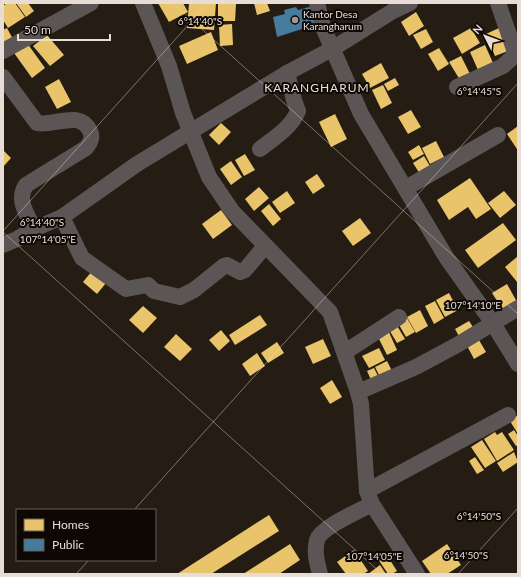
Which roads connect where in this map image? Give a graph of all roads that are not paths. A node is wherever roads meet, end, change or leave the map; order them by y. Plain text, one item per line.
1 (91, 3) edge
2 (143, 3) edge
3 (317, 3) edge
4 (410, 3) edge
5 (498, 3) edge
6 (332, 49) junction
7 (3, 51) edge
8 (288, 74) junction
9 (3, 77) edge
10 (457, 87) dead end
11 (190, 132) junction
12 (498, 135) dead end
13 (260, 149) dead end
14 (406, 188) junction
15 (62, 217) junction
16 (34, 229) junction
17 (3, 245) edge
18 (265, 246) junction
19 (518, 308) edge
20 (398, 317) dead end
21 (492, 322) junction
22 (345, 352) junction
23 (518, 364) edge
24 (358, 392) junction
25 (508, 415) dead end
26 (369, 497) junction
27 (320, 574) edge
28 (417, 574) edge

1 - 7 street
2 - 11 street
3 - 6 street
4 - 6 street
5 - 10 street
6 - 8 street
6 - 14 street
8 - 11 street
8 - 13 street
9 - 16 street
11 - 15 street
11 - 18 street
12 - 14 street
14 - 21 street
15 - 16 street
15 - 18 street
16 - 17 street
18 - 22 street
19 - 21 street
20 - 22 street
21 - 23 street
21 - 24 street
22 - 24 street
24 - 26 street
25 - 26 street
26 - 27 street
26 - 28 street

